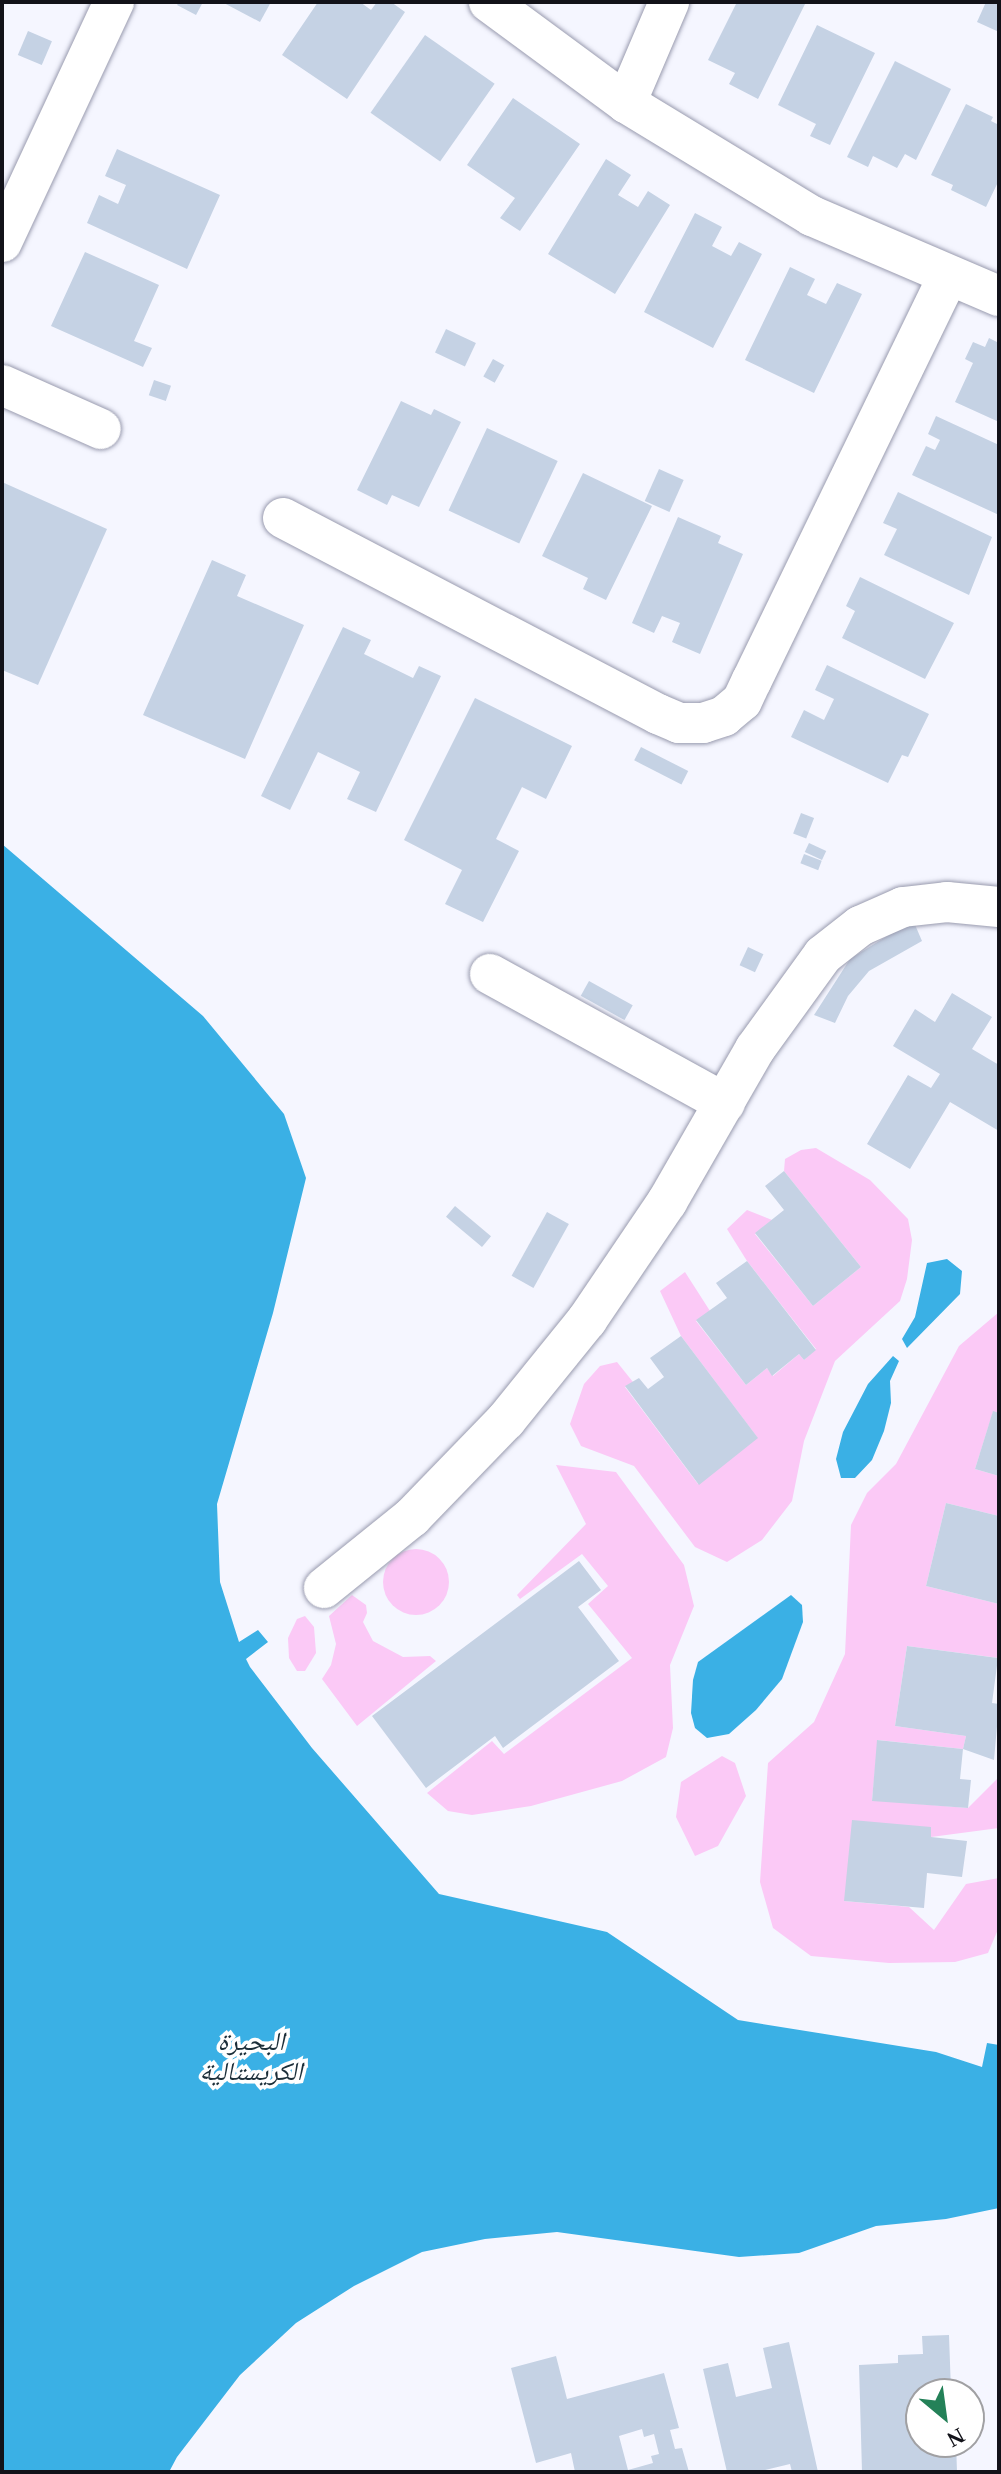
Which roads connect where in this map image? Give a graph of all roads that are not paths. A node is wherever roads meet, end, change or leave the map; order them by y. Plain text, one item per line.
1 (114, 2) edge
2 (489, 2) edge
3 (669, 2) edge
4 (626, 103) junction
5 (2, 242) edge
6 (948, 277) junction
7 (999, 296) edge
8 (2, 385) edge
9 (101, 429) dead end
10 (283, 518) dead end
11 (995, 909) edge
12 (490, 974) dead end
13 (725, 1103) junction
14 (324, 1588) dead end

1 - 5 street
2 - 4 street
3 - 4 street
4 - 6 street
6 - 7 street
6 - 10 street
8 - 9 street
11 - 13 street
12 - 13 street
13 - 14 street

